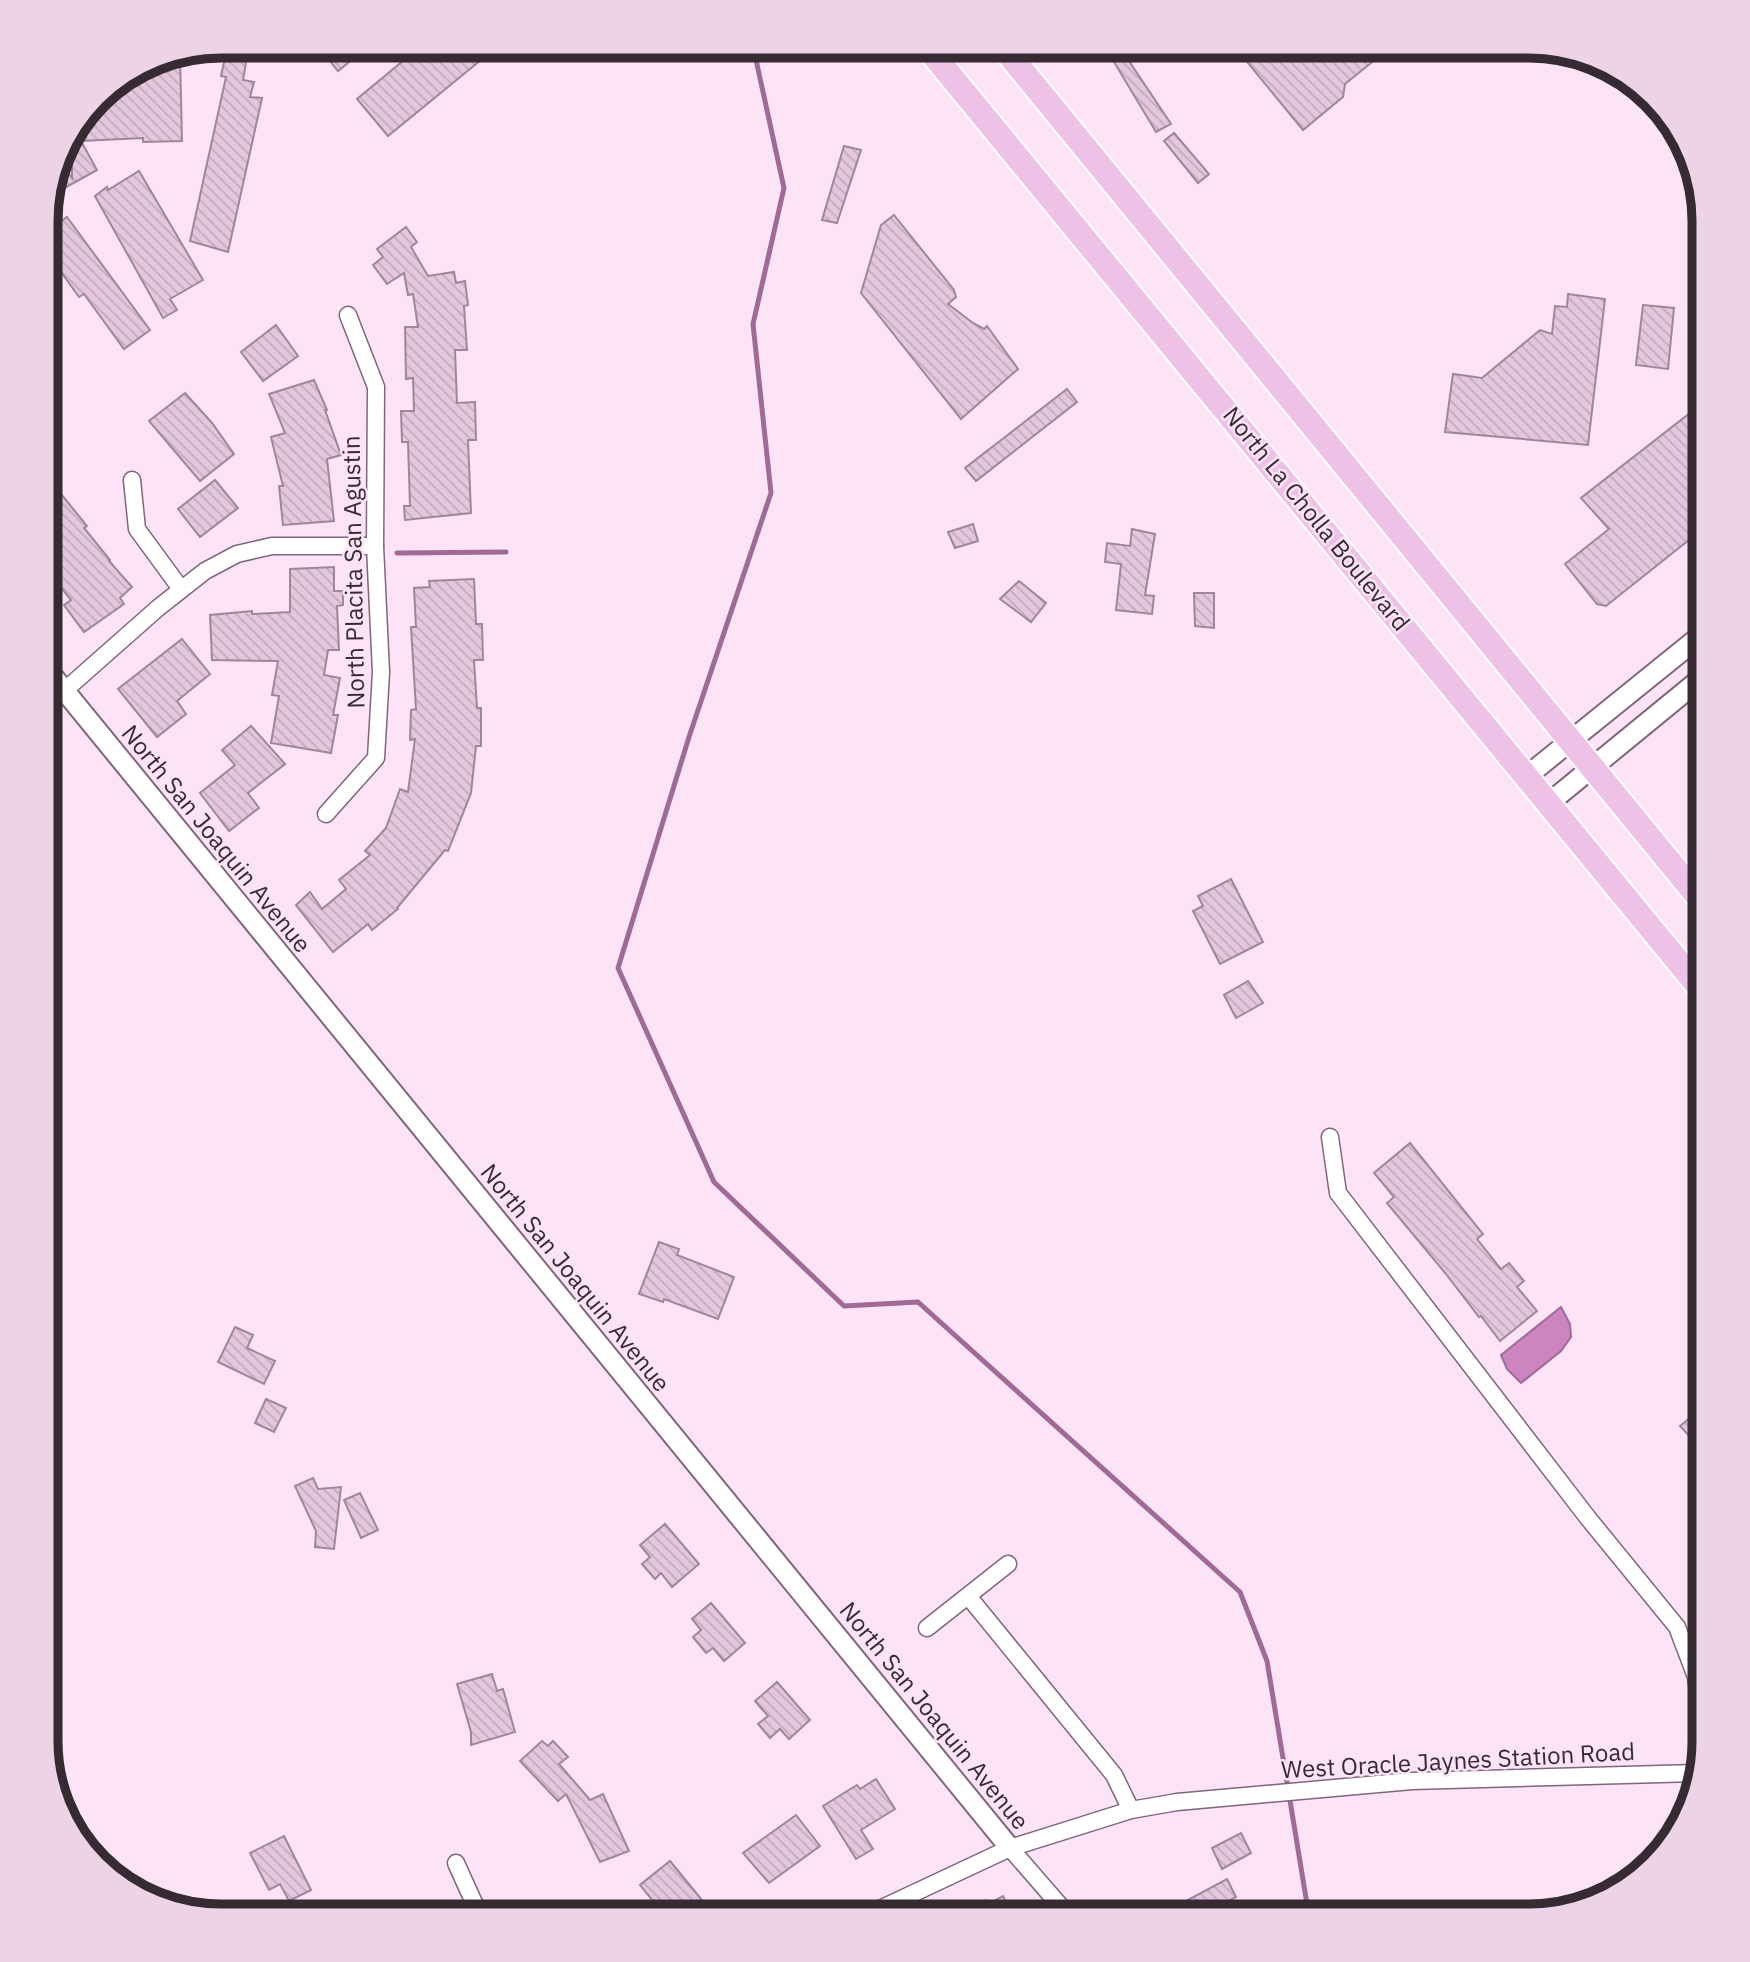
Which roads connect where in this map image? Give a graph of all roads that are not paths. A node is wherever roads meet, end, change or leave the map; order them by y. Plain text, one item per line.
1 (936, 58) edge
2 (1012, 58) edge
3 (348, 315) dead end
4 (132, 480) dead end
5 (375, 547) junction
6 (181, 589) junction
7 (1692, 643) edge
8 (58, 683) edge
9 (1692, 687) edge
10 (64, 691) junction
11 (1572, 740) junction
12 (1594, 767) junction
13 (1527, 776) junction
14 (1549, 803) junction
15 (326, 814) dead end
16 (1692, 889) edge
17 (1692, 978) edge
18 (1330, 1136) dead end
19 (1008, 1564) dead end
20 (968, 1596) junction
21 (927, 1628) dead end
22 (1692, 1666) edge
23 (1689, 1773) edge
24 (1131, 1810) junction
25 (1010, 1848) junction
26 (456, 1863) dead end
27 (475, 1904) edge
28 (891, 1904) edge
29 (1059, 1904) edge

1 - 13 main road, North La Cholla Boulevard
2 - 11 main road
3 - 5 street, North Placita San Agustin
4 - 6 street
5 - 6 street
5 - 15 street, North Placita San Agustin
6 - 10 street
7 - 11 street
8 - 10 street, North San Joaquin Avenue
9 - 12 street
10 - 25 street, North San Joaquin Avenue
11 - 12 main road
11 - 13 street
12 - 14 street
12 - 16 main road
13 - 14 main road, North La Cholla Boulevard
14 - 17 main road, North La Cholla Boulevard
18 - 22 street
19 - 20 street
20 - 21 street
20 - 24 street
23 - 24 street, West Oracle Jaynes Station Road
24 - 25 street, West Oracle Jaynes Station Road
25 - 28 street, West Oracle Jaynes Station Road
25 - 29 street, North San Joaquin Avenue
26 - 27 street

